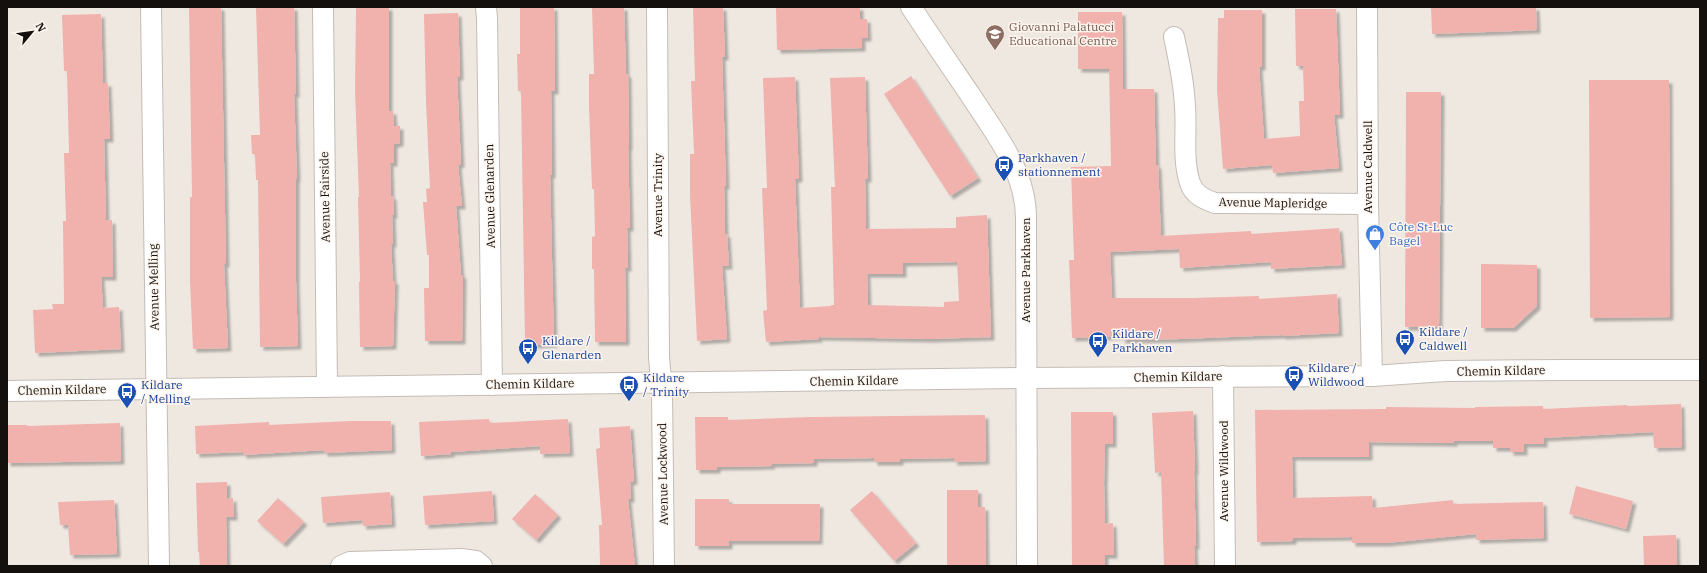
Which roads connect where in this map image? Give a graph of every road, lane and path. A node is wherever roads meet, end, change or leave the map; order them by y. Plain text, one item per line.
1 (150, 7) edge
2 (323, 7) edge
3 (486, 7) edge
4 (656, 7) edge
5 (911, 7) edge
6 (1367, 7) edge
7 (1174, 37) dead end
8 (1368, 204) junction
9 (1700, 370) edge
10 (1223, 376) junction
11 (1372, 376) junction
12 (1026, 378) junction
13 (661, 382) junction
14 (492, 385) junction
15 (327, 387) junction
16 (155, 388) junction
17 (7, 390) edge
18 (159, 566) edge
19 (341, 566) edge
20 (482, 566) edge
21 (664, 566) edge
22 (1027, 566) edge
23 (1225, 566) edge

1 - 16 street, Avenue Melling
2 - 15 street, Avenue Fairside
3 - 14 street, Avenue Glenarden
4 - 13 street, Avenue Trinity
5 - 12 street, Avenue Parkhaven
6 - 8 street, Avenue Caldwell
7 - 8 street, Avenue Mapleridge
8 - 11 street, Avenue Caldwell
9 - 11 street, Chemin Kildare
10 - 11 street, Chemin Kildare
10 - 12 street, Chemin Kildare
10 - 23 street, Avenue Wildwood
12 - 13 street, Chemin Kildare
12 - 22 street, Avenue Parkhaven
13 - 14 street, Chemin Kildare
13 - 21 street, Avenue Lockwood
14 - 15 street, Chemin Kildare
15 - 16 street, Chemin Kildare
16 - 17 street, Chemin Kildare
16 - 18 street, Avenue Melling
19 - 20 street

